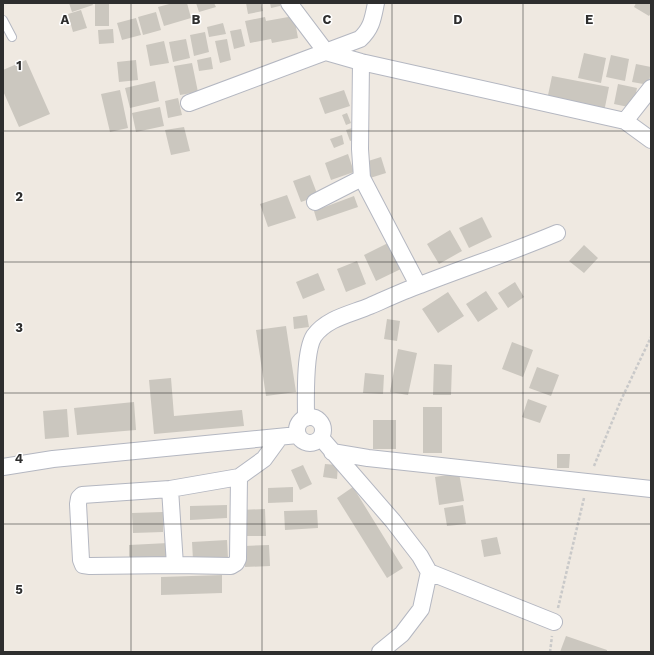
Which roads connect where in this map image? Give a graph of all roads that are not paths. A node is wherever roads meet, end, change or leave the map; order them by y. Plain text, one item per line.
1 (289, 3) edge
2 (376, 3) edge
3 (3, 20) edge
4 (12, 37) dead end
5 (326, 52) junction
6 (361, 62) junction
7 (651, 88) edge
8 (189, 103) dead end
9 (625, 121) junction
10 (651, 140) edge
11 (362, 178) junction
12 (315, 202) dead end
13 (557, 233) dead end
14 (418, 285) junction
15 (306, 418) junction
16 (298, 435) junction
17 (280, 437) junction
18 (320, 438) junction
19 (332, 452) junction
20 (3, 466) edge
21 (239, 477) junction
22 (170, 488) junction
23 (651, 489) edge
24 (175, 565) junction
25 (429, 572) junction
26 (554, 622) dead end
27 (380, 652) edge

1 - 5 street
2 - 5 street
3 - 4 lane
5 - 6 street
5 - 8 street
6 - 9 street
6 - 11 street
7 - 9 street
9 - 10 street
11 - 12 street
11 - 14 street
13 - 14 street
14 - 15 street
15 - 16 street
15 - 18 street
16 - 17 street
16 - 18 street
17 - 20 street
17 - 21 street
18 - 19 street
19 - 23 street
19 - 25 street
21 - 22 street
21 - 24 street
22 - 24 street
22 - 24 street
25 - 26 street
25 - 27 street

